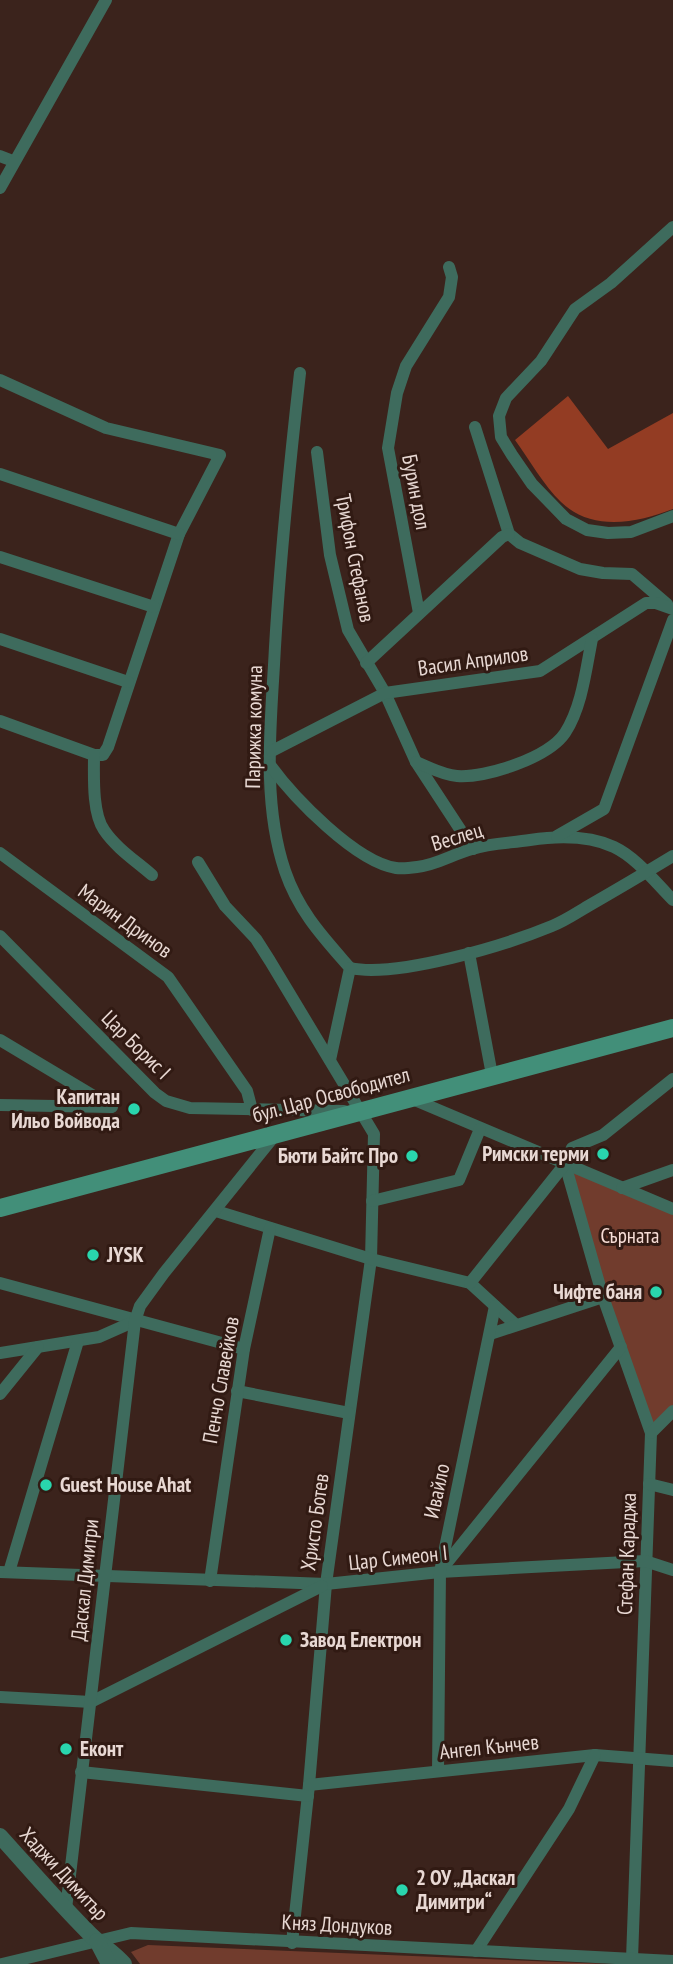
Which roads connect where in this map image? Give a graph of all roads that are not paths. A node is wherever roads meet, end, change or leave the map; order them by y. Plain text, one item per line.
1 (106, 0) edge
2 (0, 156) edge
3 (13, 161) junction
4 (0, 188) edge
5 (673, 228) edge
6 (449, 267) dead end
7 (300, 373) dead end
8 (0, 380) edge
9 (475, 428) dead end
10 (317, 452) dead end
11 (0, 474) edge
12 (673, 516) edge
13 (179, 534) junction
14 (509, 534) junction
15 (0, 557) edge
16 (154, 607) junction
17 (673, 609) edge
18 (419, 613) junction
19 (673, 620) edge
20 (0, 639) edge
21 (592, 639) junction
22 (366, 663) junction
23 (128, 682) junction
24 (385, 693) junction
25 (0, 721) edge
26 (272, 751) junction
27 (99, 755) junction
28 (416, 762) junction
29 (270, 765) junction
30 (557, 836) junction
31 (472, 849) junction
32 (0, 853) edge
33 (673, 856) edge
34 (198, 862) dead end
35 (645, 873) junction
36 (152, 875) dead end
37 (673, 900) edge
38 (0, 936) edge
39 (469, 953) junction
40 (350, 968) junction
41 (673, 1028) edge
42 (0, 1040) edge
43 (330, 1060) junction
44 (492, 1075) junction
45 (673, 1079) edge
46 (410, 1098) junction
47 (0, 1105) edge
48 (252, 1110) junction
49 (361, 1111) junction
50 (480, 1129) junction
51 (276, 1134) junction
52 (565, 1164) junction
53 (673, 1170) edge
54 (622, 1188) junction
55 (372, 1201) junction
56 (0, 1208) edge
57 (673, 1209) edge
58 (216, 1211) junction
59 (270, 1228) junction
60 (371, 1259) junction
61 (0, 1283) edge
62 (470, 1283) junction
63 (603, 1297) junction
64 (495, 1306) junction
65 (135, 1321) junction
66 (516, 1325) junction
67 (490, 1334) junction
68 (78, 1341) junction
69 (38, 1347) junction
70 (621, 1347) junction
71 (244, 1349) junction
72 (0, 1353) edge
73 (237, 1391) junction
74 (0, 1394) edge
75 (673, 1411) edge
76 (349, 1413) junction
77 (651, 1433) junction
78 (649, 1484) junction
79 (673, 1490) edge
80 (645, 1561) junction
81 (673, 1570) edge
82 (4, 1572) edge
83 (440, 1572) junction
84 (104, 1576) junction
85 (210, 1581) junction
86 (326, 1584) junction
87 (0, 1697) edge
88 (91, 1702) junction
89 (595, 1755) junction
90 (640, 1758) junction
91 (673, 1761) edge
92 (438, 1771) junction
93 (81, 1772) junction
94 (308, 1790) junction
95 (0, 1836) edge
96 (66, 1909) junction
97 (97, 1941) junction
98 (292, 1942) junction
99 (476, 1951) junction
100 (632, 1959) junction
101 (113, 1960) edge
102 (673, 1961) edge
103 (2, 1964) edge

1 - 3 street
2 - 3 street
3 - 4 street
5 - 12 street
6 - 18 street, Бурин дол
7 - 26 street, Парижка комуна
8 - 13 street
9 - 14 street
10 - 22 street, Трифон Стефанов
11 - 13 street
13 - 16 street
14 - 17 street
14 - 18 street
15 - 16 street
16 - 23 street
17 - 21 street, Васил Априлов
18 - 22 street
19 - 30 street
20 - 23 street
21 - 24 street, Васил Априлов
21 - 28 street
22 - 24 street, Трифон Стефанов
23 - 27 street
24 - 26 street, Васил Априлов
24 - 28 street, Трифон Стефанов
25 - 27 street
26 - 29 street, Парижка комуна
27 - 36 street
28 - 31 street, Трифон Стефанов
29 - 31 street, Веслец
29 - 40 street, Парижка комуна
30 - 31 street, Веслец
30 - 35 street, Веслец
32 - 48 street, Марин Дринов
33 - 35 street
34 - 43 street, Христо Ботев
35 - 37 street, Веслец
35 - 39 street
38 - 48 street, Цар Борис I
39 - 40 street
39 - 44 street
40 - 43 street
41 - 44 main road, бул. Цар Освободител
42 - 47 street
43 - 49 street, Христо Ботев
44 - 46 main road, бул. Цар Освободител
45 - 52 street
46 - 49 main road, бул. Цар Освободител
46 - 50 street
48 - 49 street, Цар Борис I
49 - 51 main road, бул. Цар Освободител
49 - 55 street, Христо Ботев
50 - 52 street
50 - 55 street
51 - 56 main road, бул. Цар Освободител
51 - 58 street, Даскал Димитри
52 - 54 street
52 - 62 street
52 - 63 street, Стефан Караджа
53 - 54 street
54 - 57 street
55 - 60 street, Христо Ботев
58 - 59 street
58 - 65 street, Даскал Димитри
59 - 60 street
59 - 71 street, Пенчо Славейков
60 - 62 street
60 - 76 street, Христо Ботев
61 - 65 street
62 - 64 street
63 - 66 street
63 - 70 street, Стефан Караджа
64 - 66 street
64 - 67 street, Ивайло
65 - 68 street
65 - 71 street
65 - 84 street, Даскал Димитри
66 - 67 street
67 - 83 street, Ивайло
68 - 69 street
68 - 82 street
69 - 72 street
69 - 74 street
70 - 77 street, Стефан Караджа
70 - 83 street
71 - 73 street, Пенчо Славейков
73 - 76 street
73 - 85 street, Пенчо Славейков
75 - 77 street
76 - 86 street, Христо Ботев
77 - 78 street, Стефан Караджа
78 - 79 street
78 - 80 street, Стефан Караджа
80 - 81 street, Цар Симеон I
80 - 83 street, Цар Симеон I
80 - 90 street, Стефан Караджа
82 - 84 street, Цар Симеон I
83 - 86 street, Цар Симеон I
83 - 92 street, Ивайло
84 - 85 street, Цар Симеон I
84 - 88 street, Даскал Димитри
85 - 86 street, Цар Симеон I
86 - 88 street
86 - 94 street, Христо Ботев
87 - 88 street
88 - 93 street, Даскал Димитри
89 - 90 street, Ангел Кънчев
89 - 92 street, Ангел Кънчев
89 - 99 street
90 - 91 street, Ангел Кънчев
90 - 100 street, Стефан Караджа
92 - 94 street, Ангел Кънчев
93 - 94 street, Ангел Кънчев
93 - 96 street, Даскал Димитри
94 - 98 street, Христо Ботев
95 - 96 street, Хаджи Димитър
96 - 97 street, Хаджи Димитър
97 - 98 street, Княз Дондуков
97 - 101 street, Хаджи Димитър
97 - 103 street, Княз Дондуков
98 - 99 street, Княз Дондуков
99 - 100 street, Княз Дондуков
100 - 102 street, Княз Дондуков

